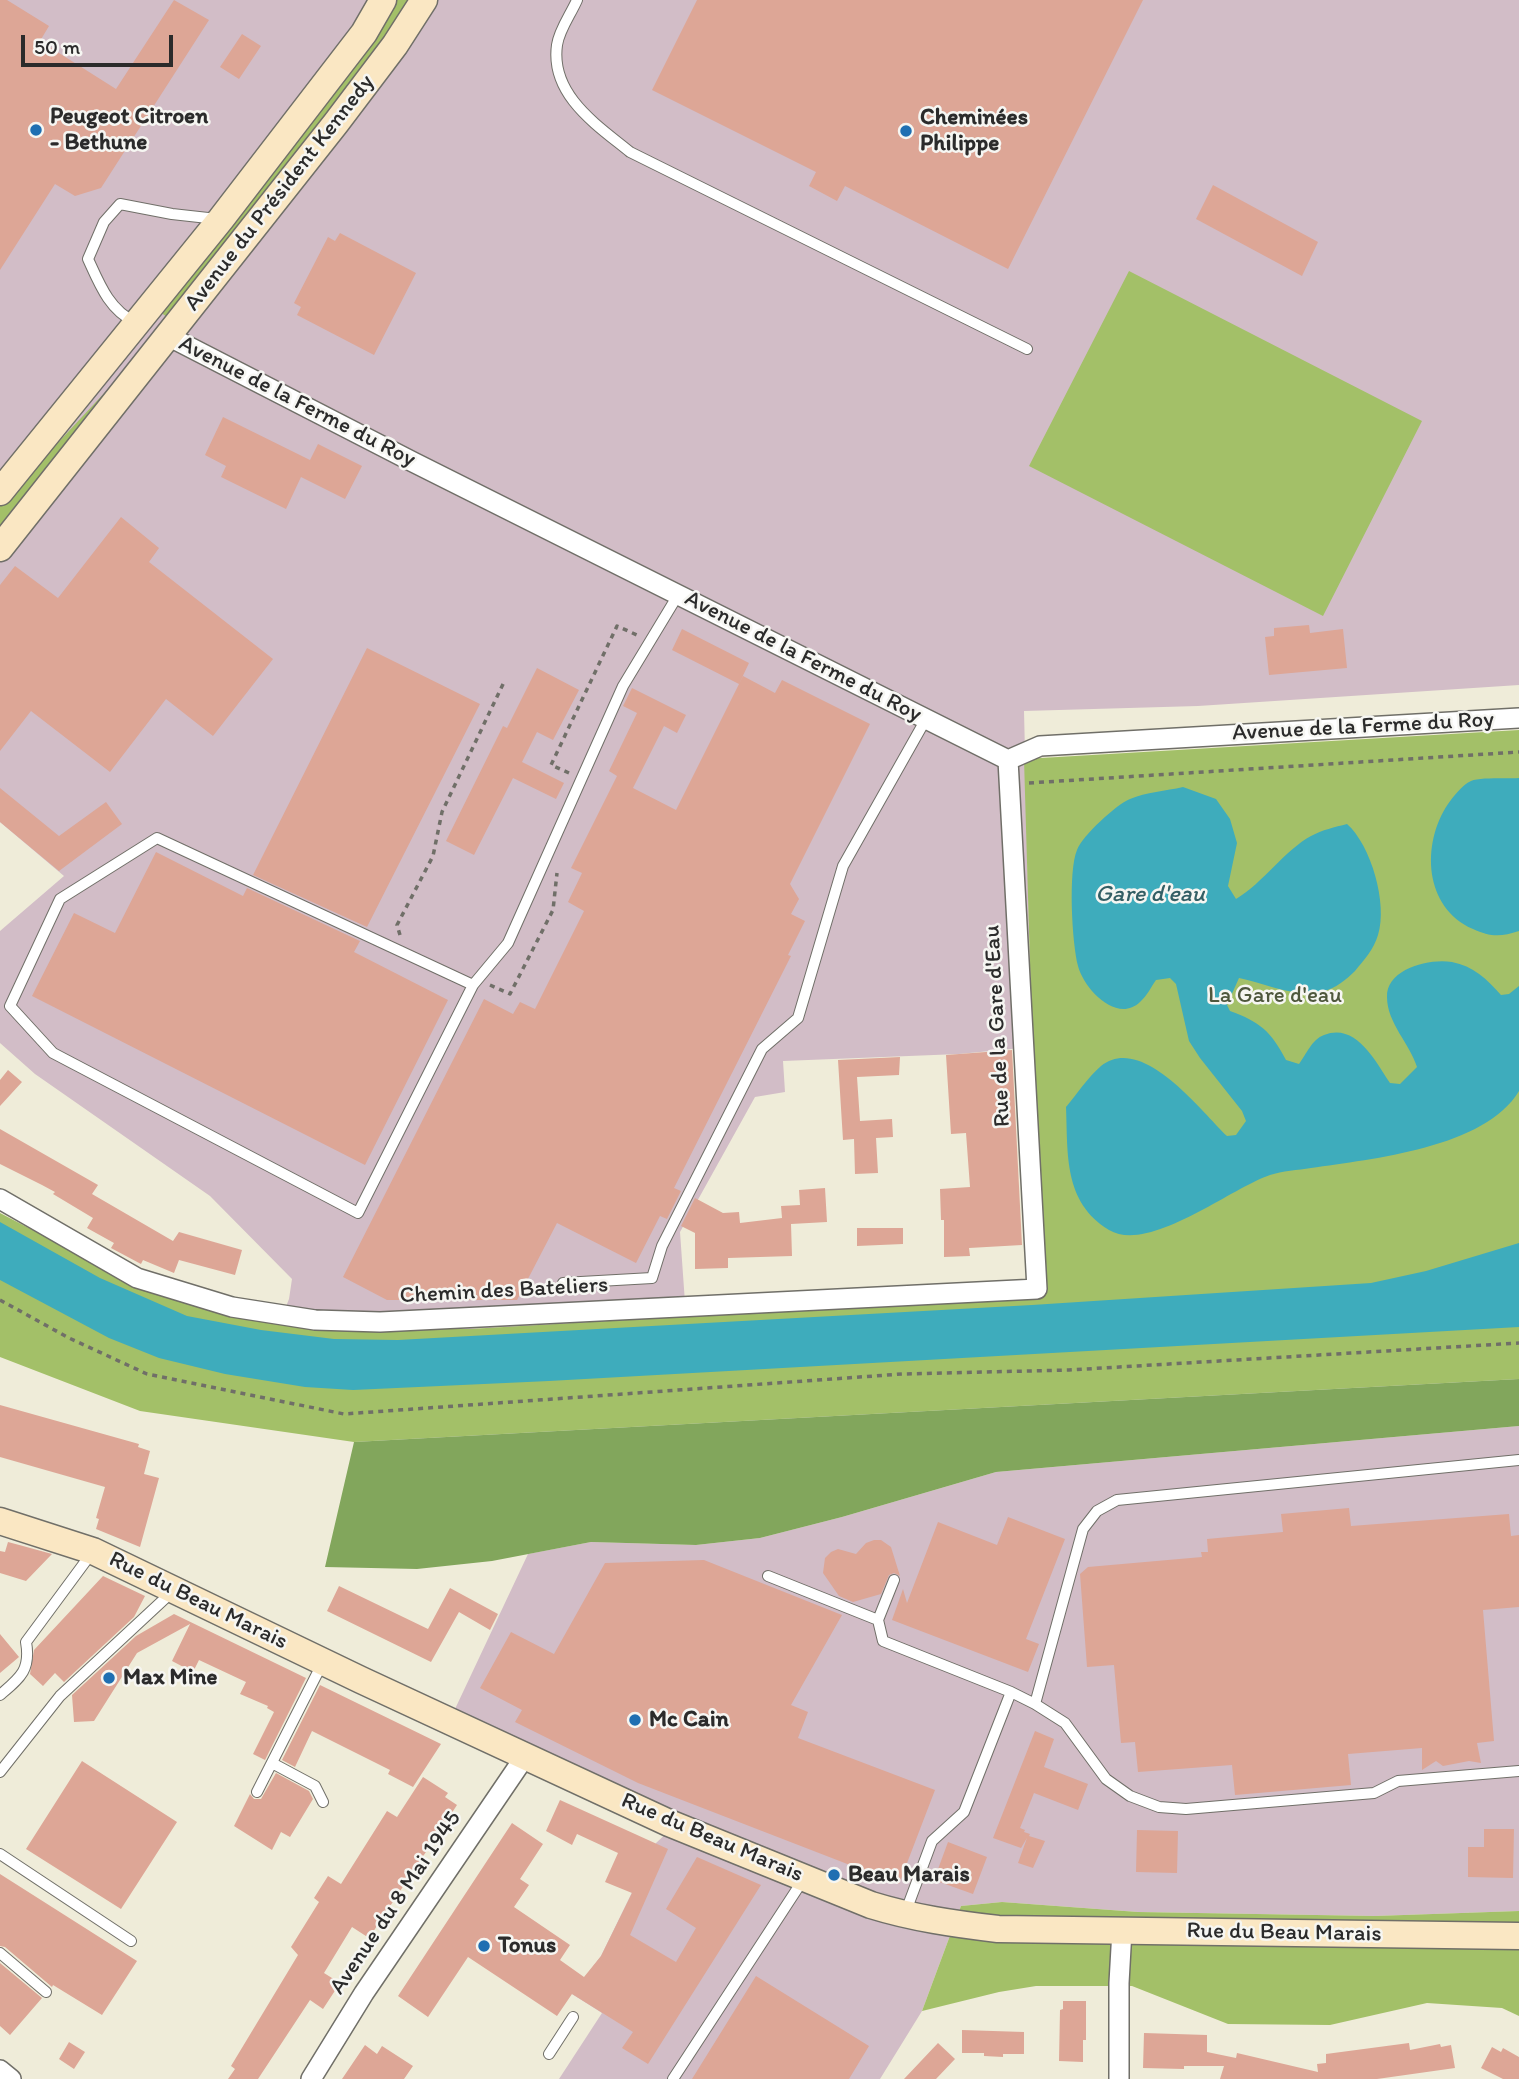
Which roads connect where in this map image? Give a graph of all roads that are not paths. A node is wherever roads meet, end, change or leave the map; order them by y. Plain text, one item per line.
1 (383, 0) edge
2 (424, 0) edge
3 (577, 0) edge
4 (221, 219) junction
5 (138, 323) junction
6 (168, 336) junction
7 (1027, 349) dead end
8 (0, 492) edge
9 (0, 548) edge
10 (678, 594) junction
11 (1519, 718) edge
12 (926, 719) junction
13 (1008, 760) junction
14 (475, 982) junction
15 (0, 1199) edge
16 (563, 1283) dead end
17 (1037, 1289) joint
18 (1519, 1460) edge
19 (0, 1521) edge
20 (93, 1551) junction
21 (768, 1576) dead end
22 (894, 1580) dead end
23 (174, 1589) junction
24 (878, 1620) junction
25 (323, 1662) junction
26 (1011, 1692) junction
27 (0, 1695) edge
28 (1035, 1704) junction
29 (526, 1755) junction
30 (272, 1763) junction
31 (1519, 1771) edge
32 (0, 1772) edge
33 (257, 1792) dead end
34 (323, 1802) dead end
35 (0, 1854) edge
36 (804, 1877) junction
37 (904, 1915) junction
38 (1122, 1930) junction
39 (1519, 1936) edge
40 (131, 1941) dead end
41 (0, 1953) edge
42 (46, 1992) dead end
43 (573, 2017) dead end
44 (549, 2054) dead end
45 (0, 2070) edge
46 (11, 2079) edge
47 (311, 2079) edge
48 (673, 2079) edge
49 (1119, 2079) edge

1 - 4 street, Avenue du Président Kennedy
2 - 6 street, Avenue du Président Kennedy
3 - 7 lane
4 - 5 street, Avenue du Président Kennedy
4 - 5 lane
5 - 6 street, Avenue de la Ferme du Roy
5 - 8 street, Avenue du Président Kennedy
6 - 9 street, Avenue du Président Kennedy
6 - 10 street, Avenue de la Ferme du Roy
10 - 12 street, Avenue de la Ferme du Roy
10 - 14 lane
11 - 13 street, Avenue de la Ferme du Roy
12 - 13 street, Avenue de la Ferme du Roy
12 - 16 lane
13 - 17 street, Rue de la Gare d'Eau
14 - 14 lane
15 - 17 street, Chemin des Bateliers
18 - 28 lane
19 - 20 street, Rue du Beau Marais
20 - 23 street, Rue du Beau Marais
20 - 27 lane
21 - 24 lane
22 - 24 lane
23 - 25 street, Rue du Beau Marais
23 - 32 lane
24 - 26 lane
25 - 29 street, Rue du Beau Marais
25 - 30 lane
26 - 28 lane
26 - 37 lane
28 - 31 lane
29 - 36 street, Rue du Beau Marais
29 - 47 street, Avenue du 8 Mai 1945
30 - 33 lane
30 - 34 lane
35 - 40 lane
36 - 37 street, Rue du Beau Marais
36 - 48 lane
37 - 38 street, Rue du Beau Marais
38 - 39 street, Rue du Beau Marais
38 - 49 street
41 - 42 lane
43 - 44 lane
45 - 46 street

